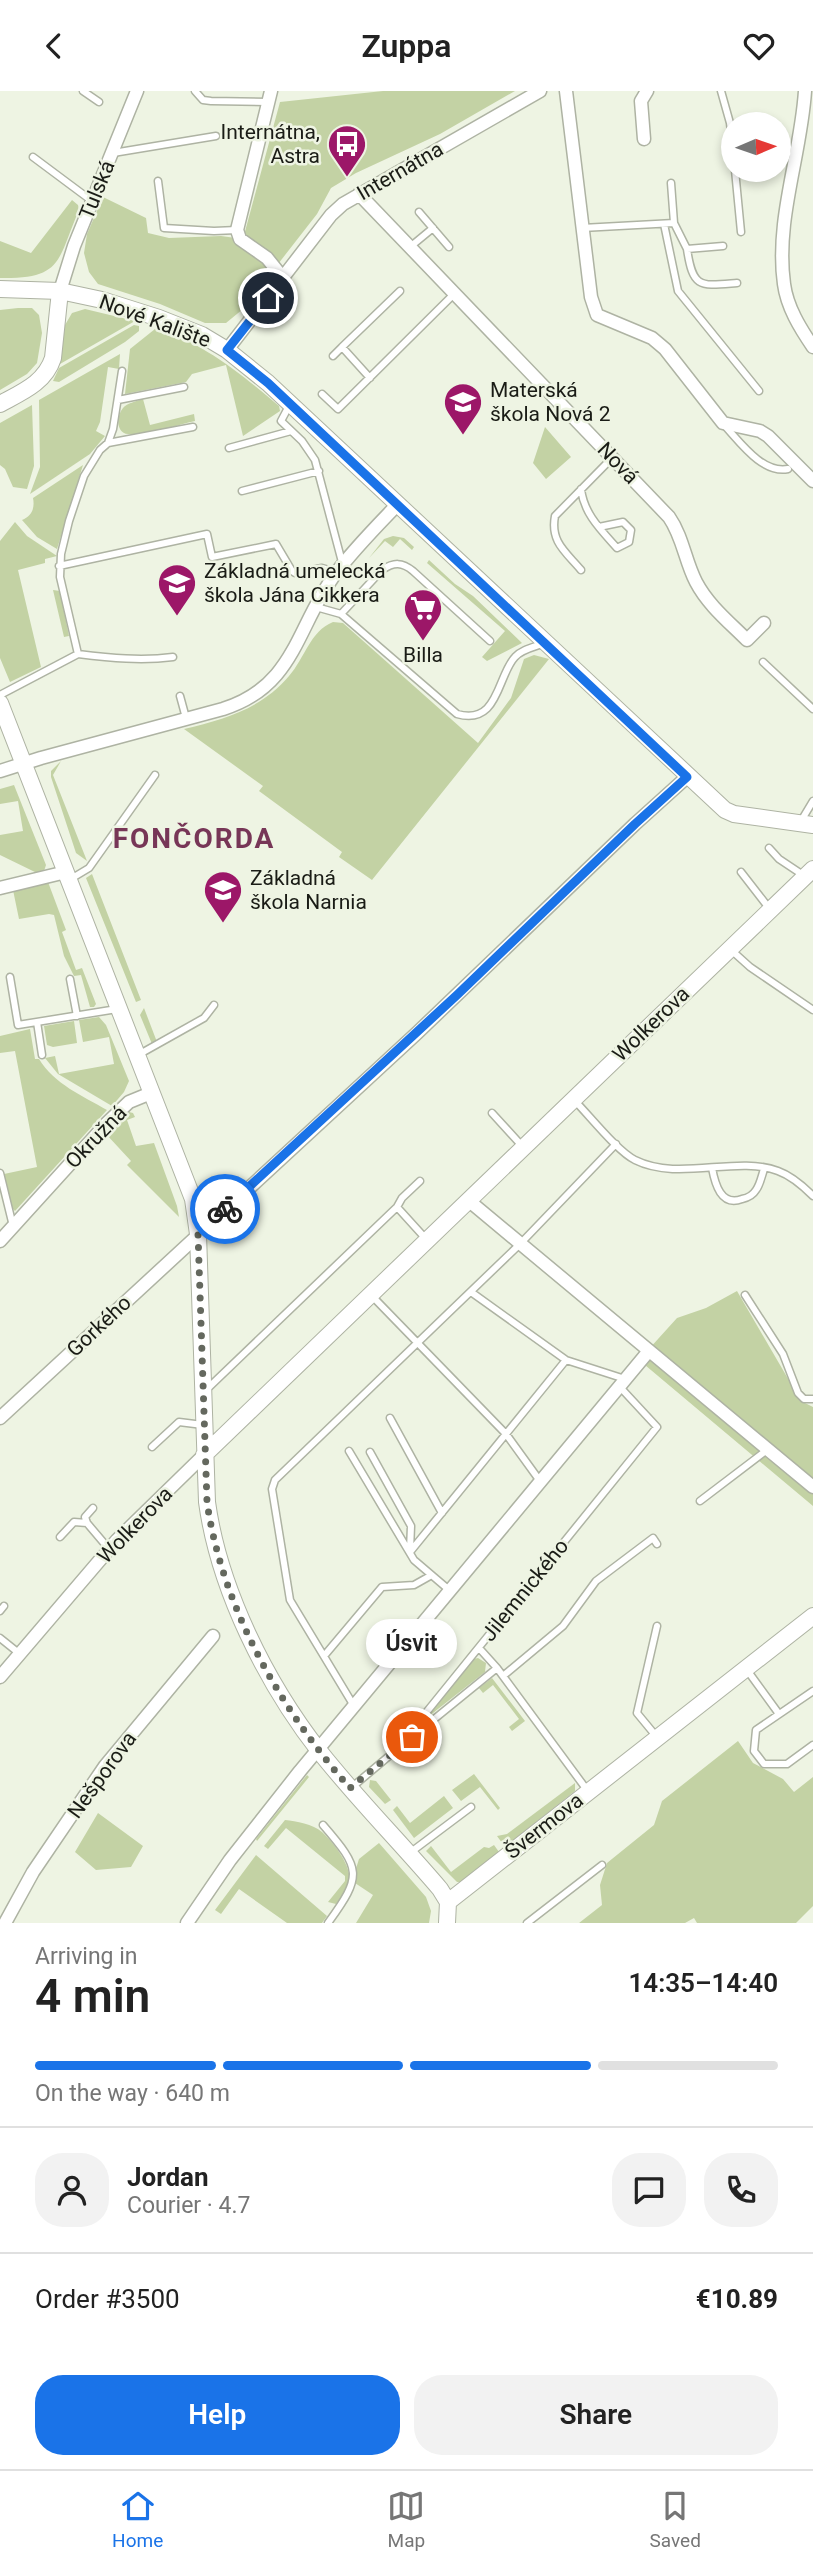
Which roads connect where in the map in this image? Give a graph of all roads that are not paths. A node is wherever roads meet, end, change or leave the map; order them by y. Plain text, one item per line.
1 (83, 91) edge
2 (137, 91) edge
3 (195, 91) edge
4 (540, 91) edge
5 (566, 91) edge
6 (647, 91) edge
7 (720, 91) edge
8 (805, 91) edge
9 (269, 97) edge
10 (99, 102) dead end
11 (727, 112) edge
12 (216, 136) dead end
13 (644, 139) dead end
14 (111, 154) junction
15 (33, 157) dead end
16 (158, 181) dead end
17 (736, 182) edge
18 (671, 183) dead end
19 (359, 194) junction
20 (92, 201) junction
21 (419, 212) dead end
22 (674, 223) junction
23 (664, 224) junction
24 (433, 228) junction
25 (582, 228) junction
26 (237, 230) junction
27 (741, 232) dead end
28 (723, 246) dead end
29 (410, 247) junction
30 (449, 247) dead end
31 (687, 249) junction
32 (283, 278) junction
33 (737, 283) dead end
34 (0, 289) edge
35 (60, 291) junction
36 (400, 291) dead end
37 (455, 293) junction
38 (342, 347) junction
39 (813, 347) edge
40 (227, 350) junction
41 (333, 356) dead end
42 (122, 371) dead end
43 (370, 378) junction
44 (184, 387) dead end
45 (759, 391) dead end
46 (322, 394) dead end
47 (118, 400) junction
48 (0, 404) edge
49 (290, 405) junction
50 (723, 423) junction
51 (193, 427) dead end
52 (291, 431) junction
53 (108, 443) junction
54 (229, 448) dead end
55 (613, 457) junction
56 (788, 469) dead end
57 (319, 471) junction
58 (813, 481) edge
59 (581, 489) junction
60 (242, 491) dead end
61 (397, 505) junction
62 (599, 527) junction
63 (60, 566) junction
64 (340, 568) junction
65 (581, 570) dead end
66 (316, 607) junction
67 (341, 614) junction
68 (764, 623) dead end
69 (490, 641) dead end
70 (545, 643) junction
71 (78, 654) junction
72 (173, 657) dead end
73 (762, 662) dead end
74 (0, 695) edge
75 (180, 696) dead end
76 (0, 703) edge
77 (813, 709) edge
78 (186, 718) junction
79 (23, 763) junction
80 (0, 771) edge
81 (155, 775) dead end
82 (687, 777) junction
83 (813, 801) edge
84 (807, 824) edge
85 (769, 848) dead end
86 (741, 872) dead end
87 (809, 873) edge
88 (67, 876) junction
89 (0, 888) edge
90 (771, 909) junction
91 (730, 949) junction
92 (10, 977) dead end
93 (69, 979) dead end
94 (214, 1005) dead end
95 (119, 1009) junction
96 (813, 1010) edge
97 (77, 1016) junction
98 (37, 1022) junction
99 (43, 1055) dead end
100 (137, 1056) junction
101 (151, 1093) junction
102 (573, 1099) junction
103 (492, 1113) dead end
104 (617, 1145) junction
105 (523, 1147) junction
106 (712, 1168) junction
107 (764, 1169) junction
108 (0, 1173) edge
109 (420, 1181) dead end
110 (813, 1196) edge
111 (468, 1200) junction
112 (397, 1207) junction
113 (14, 1226) junction
114 (198, 1234) junction
115 (427, 1240) junction
116 (0, 1241) edge
117 (520, 1244) junction
118 (471, 1292) junction
119 (370, 1294) junction
120 (745, 1295) dead end
121 (418, 1343) junction
122 (648, 1352) junction
123 (566, 1360) junction
124 (622, 1383) junction
125 (202, 1393) junction
126 (813, 1399) edge
127 (0, 1418) edge
128 (390, 1418) dead end
129 (203, 1425) junction
130 (506, 1434) junction
131 (152, 1447) dead end
132 (767, 1450) junction
133 (349, 1451) dead end
134 (370, 1452) dead end
135 (204, 1455) junction
136 (540, 1481) junction
137 (813, 1487) edge
138 (700, 1501) dead end
139 (93, 1508) dead end
140 (442, 1513) junction
141 (87, 1523) junction
142 (60, 1537) dead end
143 (657, 1543) dead end
144 (109, 1549) junction
145 (410, 1552) junction
146 (430, 1576) junction
147 (448, 1590) junction
148 (813, 1616) edge
149 (657, 1626) dead end
150 (212, 1636) dead end
151 (0, 1638) edge
152 (479, 1648) junction
153 (20, 1654) junction
154 (324, 1656) junction
155 (497, 1668) junction
156 (746, 1668) junction
157 (503, 1676) junction
158 (0, 1677) edge
159 (813, 1691) edge
160 (354, 1706) junction
161 (779, 1714) junction
162 (657, 1737) junction
163 (813, 1745) edge
164 (318, 1749) junction
165 (395, 1751) junction
166 (350, 1788) junction
167 (588, 1791) junction
168 (471, 1807) dead end
169 (323, 1825) dead end
170 (409, 1853) junction
171 (602, 1865) dead end
172 (448, 1902) junction
173 (5, 1923) edge
174 (187, 1923) edge
175 (328, 1923) edge
176 (447, 1923) edge
177 (527, 1923) edge

1 - 10 lane
2 - 14 street, Tulská
3 - 9 lane
4 - 19 street, Internátna
5 - 25 street
6 - 13 street
7 - 11 lane
8 - 39 street
9 - 26 street
12 - 14 lane
14 - 20 street, Tulská
15 - 20 lane
16 - 26 lane
17 - 27 lane
18 - 22 lane
19 - 29 street, Nová
19 - 32 street, Internátna
20 - 35 street, Tulská
21 - 24 lane
22 - 23 lane
22 - 31 lane
23 - 25 lane
23 - 45 lane
24 - 29 lane
24 - 30 lane
25 - 50 street
26 - 32 street
28 - 31 lane
29 - 37 street, Nová
31 - 33 lane
32 - 40 street, Internátna
34 - 35 street, Nové Kalište
35 - 40 street, Nové Kalište
35 - 48 street
36 - 38 lane
37 - 43 lane
37 - 55 street, Nová
38 - 41 lane
38 - 43 lane
40 - 49 street, Nové Kalište
42 - 47 lane
43 - 46 lane
44 - 47 lane
47 - 53 lane
49 - 52 lane
49 - 61 street, Nové Kalište
50 - 56 lane
50 - 58 street
51 - 53 lane
52 - 54 lane
52 - 57 lane
53 - 63 lane
55 - 59 lane
55 - 68 street, Nová
57 - 60 lane
57 - 64 lane
59 - 62 lane
59 - 65 lane
61 - 64 street
61 - 70 street, Nové Kalište
62 - 62 lane
63 - 64 lane
63 - 71 lane
64 - 66 street
66 - 67 lane
66 - 78 street
67 - 69 lane
67 - 70 lane
70 - 82 street, Nové Kalište
71 - 72 lane
71 - 74 lane
73 - 77 lane
75 - 78 lane
76 - 79 street
78 - 79 street
79 - 80 street
79 - 88 street, Okružná
81 - 88 lane
82 - 84 street, Nové Kalište
82 - 114 street
83 - 84 lane
85 - 87 lane
86 - 90 lane
87 - 90 street, Wolkerova
88 - 89 street
88 - 95 street, Okružná
90 - 91 street, Wolkerova
91 - 96 lane
91 - 102 street, Wolkerova
92 - 98 lane
93 - 97 lane
94 - 100 lane
95 - 97 lane
95 - 100 street, Okružná
97 - 98 lane
98 - 99 lane
100 - 101 street, Okružná
101 - 113 street, Okružná
101 - 114 street
102 - 104 lane
102 - 105 street, Wolkerova
103 - 105 lane
104 - 106 lane
104 - 117 lane
105 - 111 street, Wolkerova
106 - 107 lane
106 - 107 lane
107 - 110 lane
108 - 113 lane
109 - 112 lane
111 - 115 street, Wolkerova
111 - 117 street
112 - 115 lane
112 - 125 lane
113 - 116 street, Okružná
114 - 125 street
114 - 127 street, Gorkého
115 - 119 street, Wolkerova
117 - 118 lane
117 - 122 street
118 - 121 lane
118 - 123 lane
119 - 121 lane
119 - 135 street, Wolkerova
120 - 126 lane
121 - 130 lane
121 - 154 lane
122 - 124 street
122 - 132 street
123 - 124 lane
123 - 130 lane
124 - 136 street
124 - 152 lane, Jilemnického
125 - 129 street
128 - 140 lane
129 - 131 lane
129 - 135 street
130 - 136 lane
130 - 140 lane
132 - 137 street
132 - 138 lane
133 - 145 lane
134 - 145 lane
135 - 144 street, Wolkerova
135 - 164 street
136 - 147 street
139 - 141 lane
140 - 145 lane
141 - 142 lane
141 - 144 lane
143 - 157 lane
144 - 153 street, Wolkerova
145 - 146 lane
146 - 147 lane
146 - 154 lane
147 - 160 street
148 - 156 street, Švermova
149 - 162 lane
150 - 173 street, Nešporova
151 - 153 lane
152 - 155 lane
152 - 165 lane, Jilemnického
153 - 158 street, Wolkerova
154 - 160 lane
155 - 157 lane
155 - 165 lane
156 - 161 lane
156 - 162 street, Švermova
157 - 167 lane
159 - 161 lane
160 - 164 street
161 - 163 lane
162 - 167 street, Švermova
164 - 166 street
164 - 174 street
165 - 166 lane, Jilemnického
166 - 170 street
167 - 172 street, Švermova
168 - 170 lane
169 - 175 lane
170 - 172 street
171 - 177 lane
172 - 176 street

